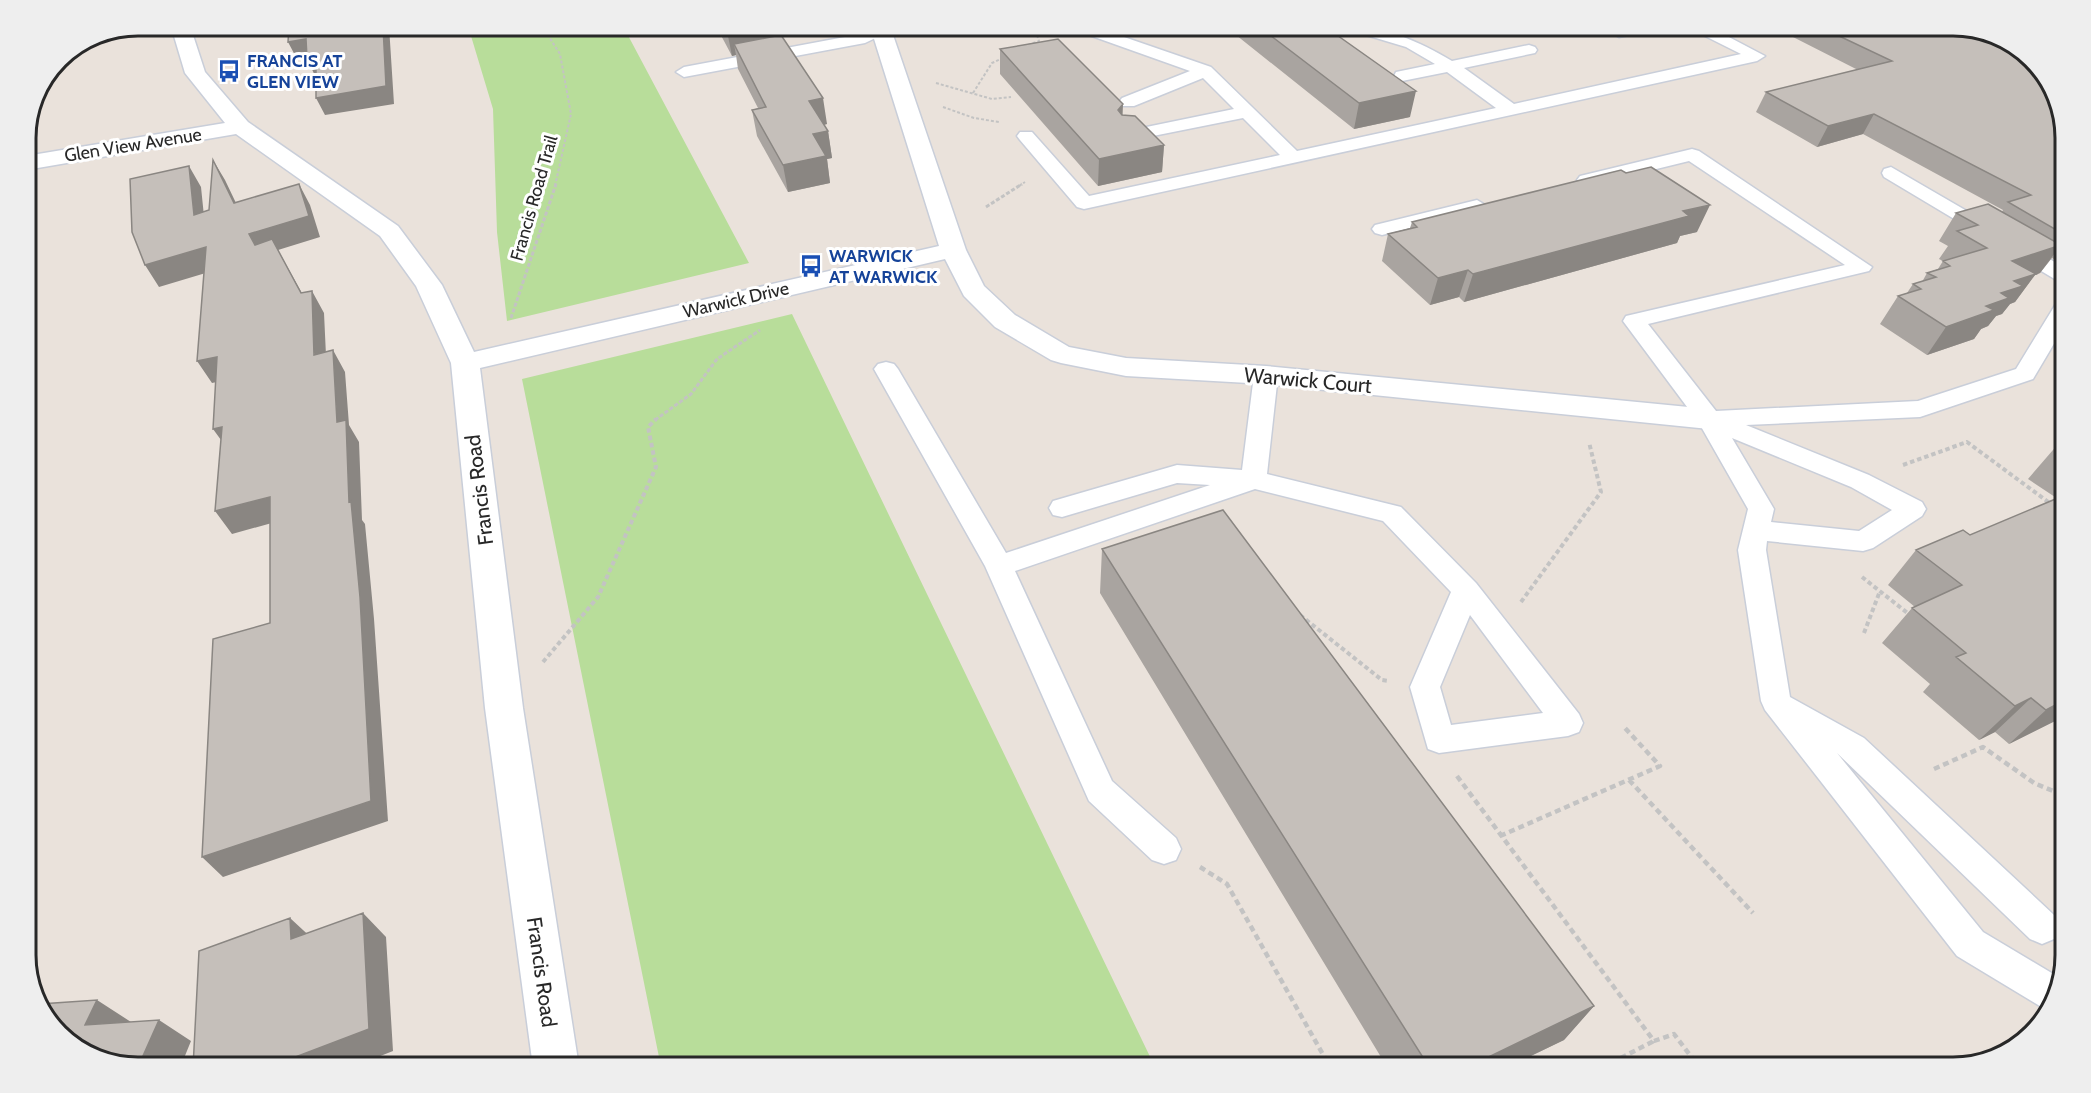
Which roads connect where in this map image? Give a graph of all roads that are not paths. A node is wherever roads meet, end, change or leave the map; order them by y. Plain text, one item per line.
1 (184, 36) edge
2 (868, 36) edge
3 (884, 36) edge
4 (1106, 36) edge
5 (1385, 36) edge
6 (1717, 36) edge
7 (1529, 50) dead end
8 (1451, 67) junction
9 (1204, 71) junction
10 (684, 72) dead end
11 (1402, 76) dead end
12 (1128, 102) dead end
13 (1511, 110) junction
14 (1246, 112) junction
15 (240, 128) junction
16 (1026, 136) dead end
17 (1128, 136) edge
18 (1066, 150) edge
19 (1042, 154) junction
20 (1294, 158) junction
21 (36, 161) edge
22 (1892, 173) dead end
23 (1566, 185) edge
24 (1497, 202) edge
25 (1382, 229) dead end
26 (953, 250) junction
27 (2055, 271) edge
28 (2055, 324) edge
29 (465, 363) junction
30 (886, 369) dead end
31 (1266, 375) junction
32 (1709, 419) junction
33 (1254, 480) junction
34 (1062, 508) dead end
35 (1756, 531) junction
36 (999, 566) junction
37 (1466, 590) junction
38 (1776, 701) junction
39 (1158, 843) road end
40 (2042, 927) dead end
41 (2048, 991) edge
42 (554, 1057) edge

1 - 15 street, Francis Road
2 - 10 lane
3 - 26 street
4 - 9 lane
5 - 8 lane
6 - 13 lane
7 - 8 lane
8 - 11 lane
8 - 13 lane
9 - 12 lane
9 - 14 lane
13 - 20 lane
14 - 17 lane
14 - 20 lane
15 - 21 street, Glen View Avenue
15 - 29 street, Francis Road
16 - 19 lane
18 - 19 lane
19 - 20 lane
22 - 27 lane
23 - 32 lane
24 - 25 lane
26 - 29 street, Warwick Drive
26 - 31 street, Warwick Court
28 - 32 lane
29 - 42 street, Francis Road
30 - 36 lane
31 - 32 street, Warwick Court
31 - 33 lane
32 - 35 lane
32 - 35 lane
33 - 34 lane
33 - 36 lane
33 - 37 lane
35 - 38 lane
36 - 39 lane
37 - 37 lane
38 - 40 lane
38 - 41 lane

